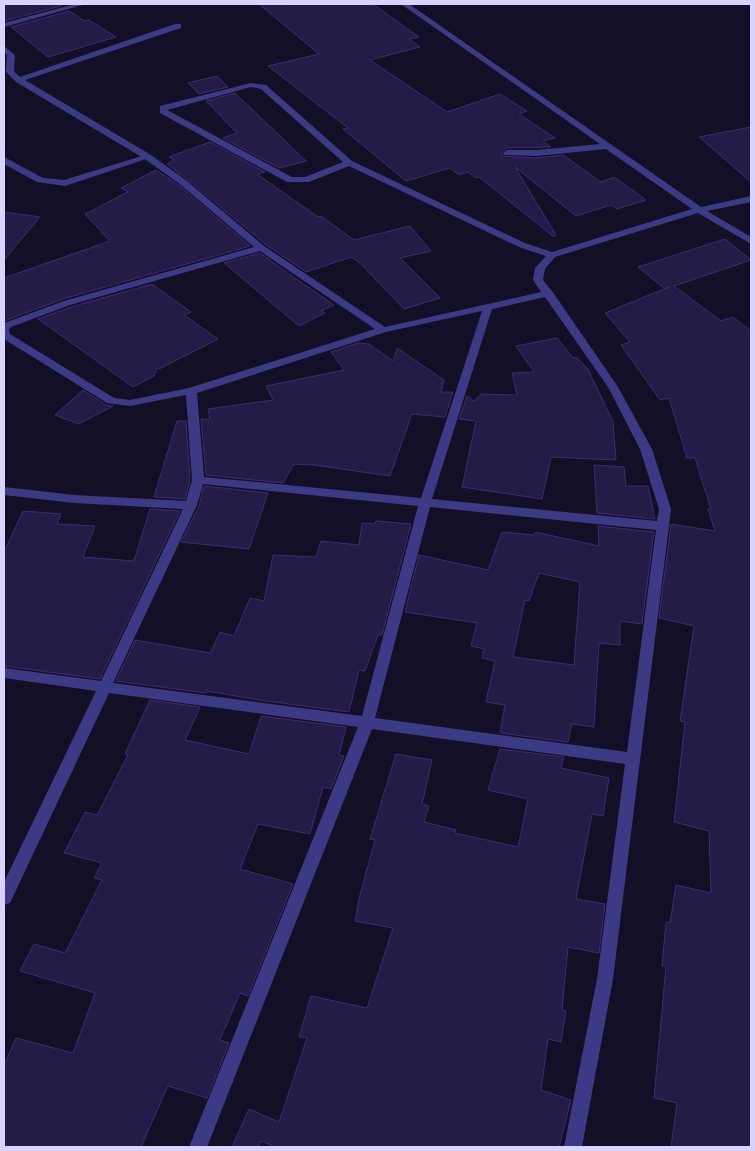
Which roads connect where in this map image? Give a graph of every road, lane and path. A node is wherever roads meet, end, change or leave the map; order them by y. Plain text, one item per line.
1 (82, 4) edge
2 (405, 4) edge
3 (4, 25) edge
4 (178, 26) dead end
5 (4, 48) edge
6 (19, 80) junction
7 (609, 146) junction
8 (507, 153) dead end
9 (148, 157) junction
10 (4, 160) edge
11 (349, 163) junction
12 (751, 199) edge
13 (699, 210) junction
14 (751, 241) edge
15 (261, 248) junction
16 (552, 255) junction
17 (549, 293) junction
18 (488, 306) junction
19 (383, 330) junction
20 (4, 331) edge
21 (191, 391) junction
22 (198, 480) junction
23 (4, 491) edge
24 (425, 503) junction
25 (192, 504) junction
26 (663, 526) junction
27 (4, 673) edge
28 (104, 688) junction
29 (366, 723) junction
30 (634, 760) junction
31 (4, 898) edge
32 (198, 1147) edge
33 (573, 1147) edge

1 - 3 street
2 - 7 street
4 - 6 street
5 - 6 street
6 - 9 street
7 - 8 street
7 - 13 street
9 - 10 street
9 - 15 street
11 - 11 street
11 - 16 street
12 - 13 street
13 - 14 street
13 - 16 street
15 - 19 street
15 - 20 street
16 - 17 street
17 - 18 street
17 - 26 street
18 - 19 street
18 - 24 street
19 - 21 street
20 - 21 street
21 - 22 street
22 - 24 street
22 - 25 street
23 - 25 street
24 - 26 street
24 - 29 street
25 - 28 street
26 - 30 street
27 - 28 street
28 - 29 street
28 - 31 street
29 - 30 street
29 - 32 street
30 - 33 street

